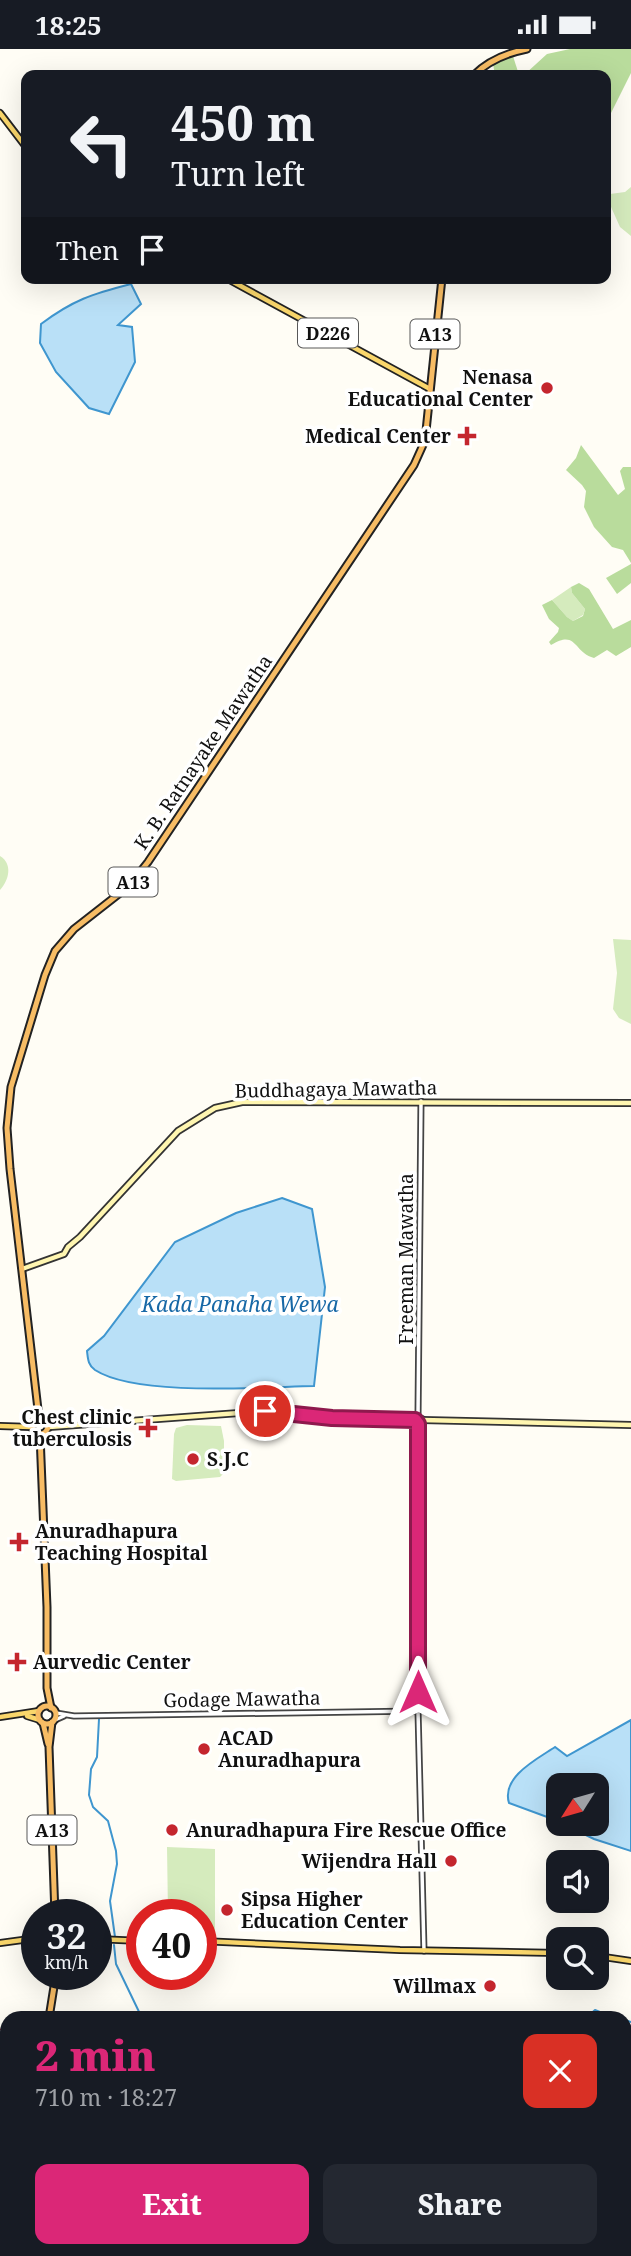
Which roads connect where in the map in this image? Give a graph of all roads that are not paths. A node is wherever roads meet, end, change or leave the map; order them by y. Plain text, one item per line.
1 (527, 49) edge
2 (480, 70) edge
3 (0, 113) edge
4 (21, 140) edge
5 (237, 284) edge
6 (441, 284) edge
7 (430, 389) junction
8 (421, 1101) junction
9 (631, 1103) edge
10 (22, 1269) junction
11 (39, 1418) junction
12 (418, 1420) junction
13 (631, 1425) edge
14 (0, 1426) edge
15 (32, 1427) junction
16 (49, 1427) junction
17 (40, 1435) junction
18 (47, 1688) junction
19 (41, 1709) junction
20 (418, 1711) junction
21 (19, 1715) junction
22 (53, 1716) junction
23 (0, 1717) edge
24 (41, 1722) junction
25 (49, 1747) junction
26 (54, 1899) edge
27 (21, 1941) edge
28 (217, 1942) edge
29 (0, 1943) edge
30 (424, 1951) junction
31 (546, 1953) edge
32 (609, 1958) edge
33 (631, 1961) edge
34 (53, 1990) edge
35 (50, 2011) edge

1 - 2 highway
3 - 4 main road
5 - 7 main road, D226
6 - 7 highway, A13
7 - 10 highway, K. B. Ratnayake Mawatha / A13
8 - 9 main road, Buddhagaya Mawatha
8 - 10 main road, Buddhagaya Mawatha
8 - 12 street, Freeman Mawatha
10 - 11 highway, K. B. Ratnayake Mawatha / A13
11 - 15 highway
11 - 16 highway
12 - 13 main road
12 - 16 main road
12 - 20 street, Freeman Mawatha
14 - 15 main road
15 - 17 highway
16 - 17 highway
17 - 18 highway, A13
18 - 19 highway, A13
18 - 22 highway, A13
19 - 21 main road
19 - 22 highway
19 - 24 highway
20 - 22 street, Godage Mawatha
20 - 30 street, Freeman Mawatha
21 - 23 main road
21 - 24 main road
22 - 24 highway
22 - 25 highway, A13
24 - 25 highway, A13
25 - 26 highway, A13
27 - 29 main road
28 - 30 main road
30 - 31 main road
32 - 33 main road
34 - 35 highway

